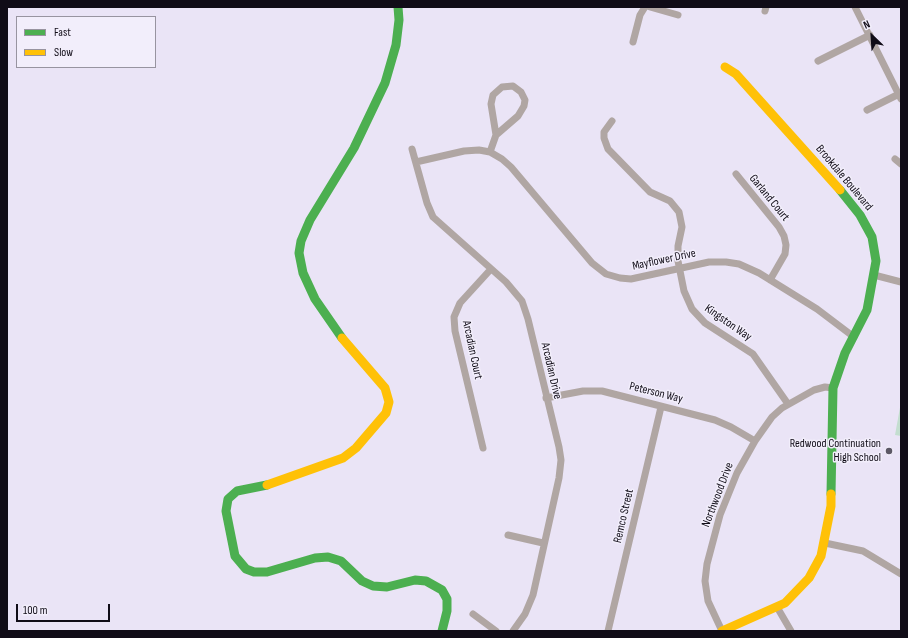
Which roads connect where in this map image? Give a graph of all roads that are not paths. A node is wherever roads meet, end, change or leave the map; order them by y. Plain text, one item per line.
1 (398, 7) edge
2 (645, 7) edge
3 (650, 7) edge
4 (855, 7) edge
5 (678, 15) dead end
6 (870, 35) junction
7 (633, 42) dead end
8 (818, 61) dead end
9 (725, 67) dead end
10 (900, 96) edge
11 (867, 110) dead end
12 (612, 120) dead end
13 (496, 135) junction
14 (412, 149) dead end
15 (490, 152) junction
16 (895, 159) dead end
17 (416, 162) junction
18 (901, 164) edge
19 (736, 174) dead end
20 (491, 269) junction
21 (679, 269) junction
22 (874, 275) junction
23 (770, 280) junction
24 (901, 282) edge
25 (854, 338) junction
26 (833, 388) junction
27 (546, 398) junction
28 (788, 404) junction
29 (661, 406) junction
30 (754, 441) junction
31 (484, 448) dead end
32 (508, 535) dead end
33 (543, 543) junction
34 (824, 543) junction
35 (901, 574) edge
36 (777, 607) junction
37 (473, 614) dead end
38 (442, 631) edge
39 (496, 631) edge
40 (513, 631) edge
41 (608, 631) edge
42 (722, 631) edge
43 (791, 631) edge

1 - 38 street
2 - 7 street
3 - 5 street
4 - 6 street
6 - 8 street
6 - 10 street
9 - 22 street, Brookdale Boulevard
10 - 11 street
12 - 21 street, Kingston Way
13 - 13 street
13 - 15 street
14 - 17 street, Arcadian Drive
15 - 17 street, Mayflower Drive
15 - 21 street, Mayflower Drive
16 - 18 street
17 - 20 street, Arcadian Drive
19 - 23 street, Garland Court
20 - 27 street, Arcadian Drive
20 - 31 street, Arcadian Court
21 - 23 street, Mayflower Drive
21 - 28 street, Kingston Way
22 - 24 street
22 - 25 street, Brookdale Boulevard
23 - 25 street, Mayflower Drive
25 - 26 street, Brookdale Boulevard
26 - 28 street, Northwood Drive
26 - 34 street, Brookdale Boulevard
27 - 29 street, Peterson Way
27 - 33 street, Arcadian Drive
28 - 30 street, Northwood Drive
29 - 30 street, Peterson Way
29 - 41 street, Remco Street
30 - 42 street, Northwood Drive
32 - 33 street
33 - 40 street, Arcadian Drive
34 - 35 street
34 - 36 street, Brookdale Boulevard
36 - 42 street, Brookdale Boulevard
36 - 43 street
37 - 39 street

